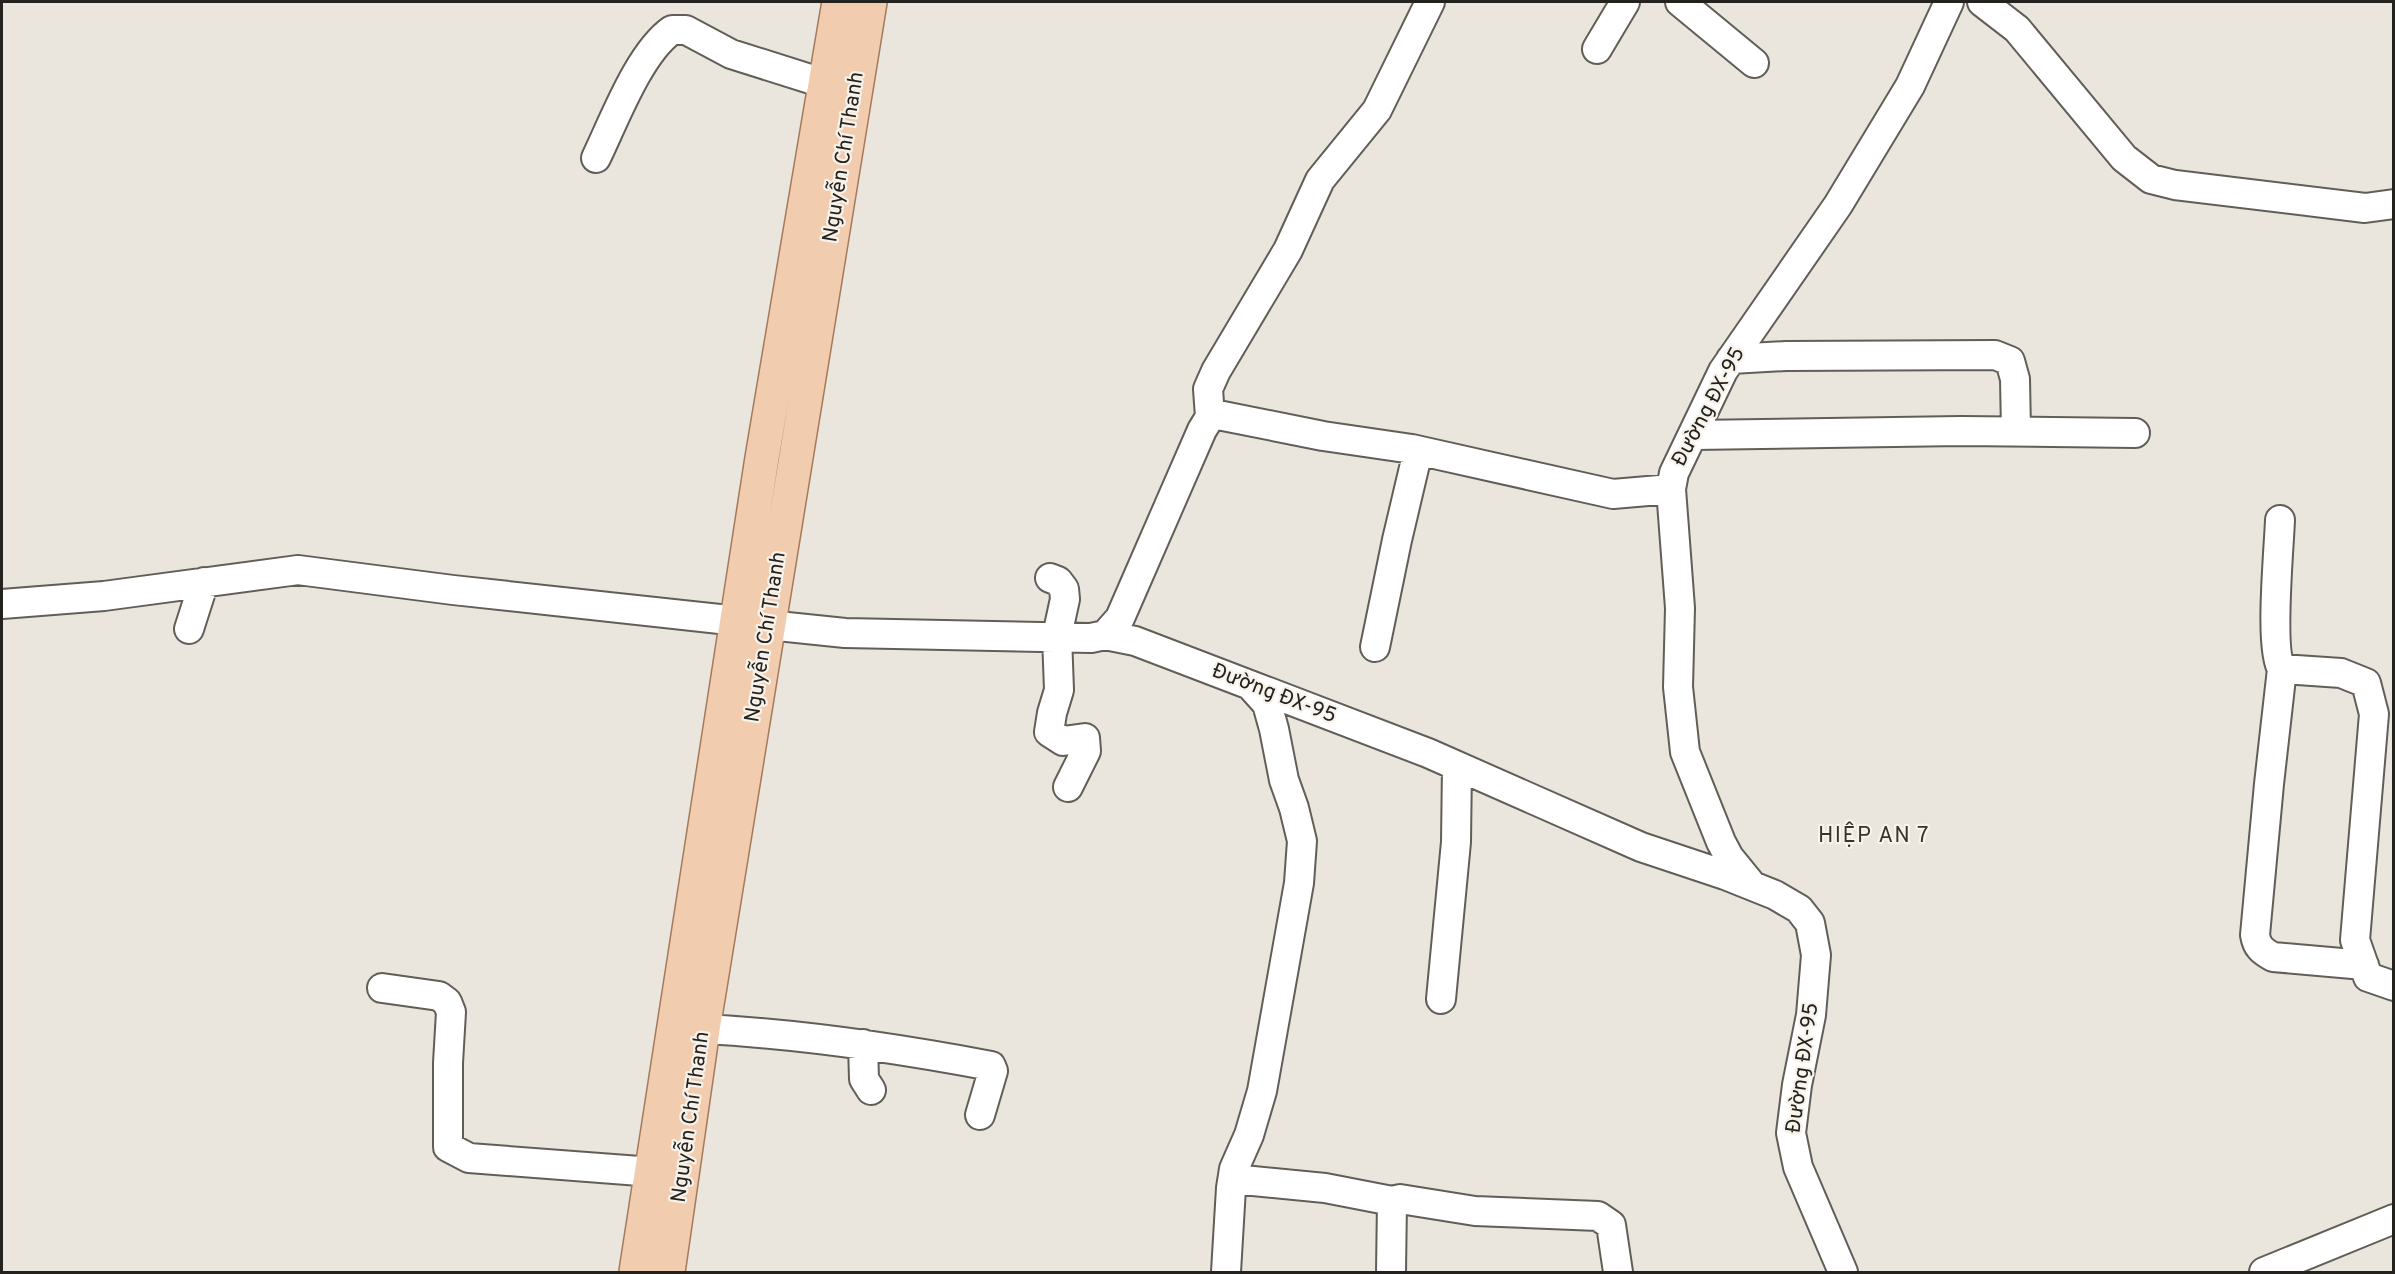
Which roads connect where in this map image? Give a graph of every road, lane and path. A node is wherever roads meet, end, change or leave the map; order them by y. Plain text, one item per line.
1 (839, 2) edge
2 (870, 2) edge
3 (1430, 2) edge
4 (1625, 2) edge
5 (1680, 2) edge
6 (1949, 2) edge
7 (1982, 2) edge
8 (1597, 49) dead end
9 (1754, 63) dead end
10 (826, 84) junction
11 (596, 158) dead end
12 (2394, 204) edge
13 (1731, 359) junction
14 (1210, 417) junction
15 (2016, 431) junction
16 (2135, 434) dead end
17 (1694, 435) junction
18 (1418, 450) junction
19 (1671, 489) junction
20 (2280, 520) dead end
21 (1050, 578) dead end
22 (204, 582) junction
23 (2, 604) edge
24 (753, 623) junction
25 (189, 629) dead end
26 (1105, 635) junction
27 (1057, 636) junction
28 (1375, 647) dead end
29 (2282, 669) junction
30 (1250, 685) junction
31 (1457, 766) junction
32 (1068, 787) dead end
33 (1754, 887) junction
34 (2364, 965) junction
35 (2394, 986) edge
36 (382, 988) dead end
37 (1441, 999) dead end
38 (689, 1028) junction
39 (863, 1044) junction
40 (870, 1090) dead end
41 (980, 1115) dead end
42 (653, 1172) junction
43 (1233, 1179) junction
44 (1392, 1201) junction
45 (2394, 1219) edge
46 (636, 1272) edge
47 (668, 1272) edge
48 (1226, 1272) edge
49 (1391, 1272) edge
50 (1618, 1272) edge
51 (1843, 1272) edge
52 (2264, 1272) edge

1 - 10 main road, Nguyễn Chí Thanh
2 - 24 main road, Nguyễn Chí Thanh
3 - 14 street
4 - 8 street
5 - 9 street
6 - 13 street, Đường ĐX-95
7 - 12 street
10 - 11 street
10 - 24 main road, Nguyễn Chí Thanh
13 - 15 street
13 - 17 street, Đường ĐX-95
14 - 18 street
14 - 26 street
15 - 16 street
15 - 17 street
17 - 19 street, Đường ĐX-95
18 - 19 street
18 - 28 street
19 - 33 street, Đường ĐX-95
20 - 29 street
21 - 27 street
22 - 23 street, Đường ĐX-95
22 - 24 street, Đường ĐX-95
22 - 25 street
24 - 27 street, Đường ĐX-95
24 - 38 main road, Nguyễn Chí Thanh
26 - 27 street, Đường ĐX-95
26 - 30 street, Đường ĐX-95
27 - 32 street
29 - 34 street
29 - 34 street
30 - 31 street, Đường ĐX-95
30 - 43 street
31 - 33 street, Đường ĐX-95
31 - 37 street
33 - 51 street, Đường ĐX-95
34 - 35 street
36 - 42 street
38 - 39 street
38 - 42 main road, Nguyễn Chí Thanh
38 - 47 main road, Nguyễn Chí Thanh
39 - 40 street
39 - 41 street
42 - 46 main road, Nguyễn Chí Thanh
43 - 44 street
43 - 48 street
44 - 49 street
44 - 50 street
45 - 52 street

